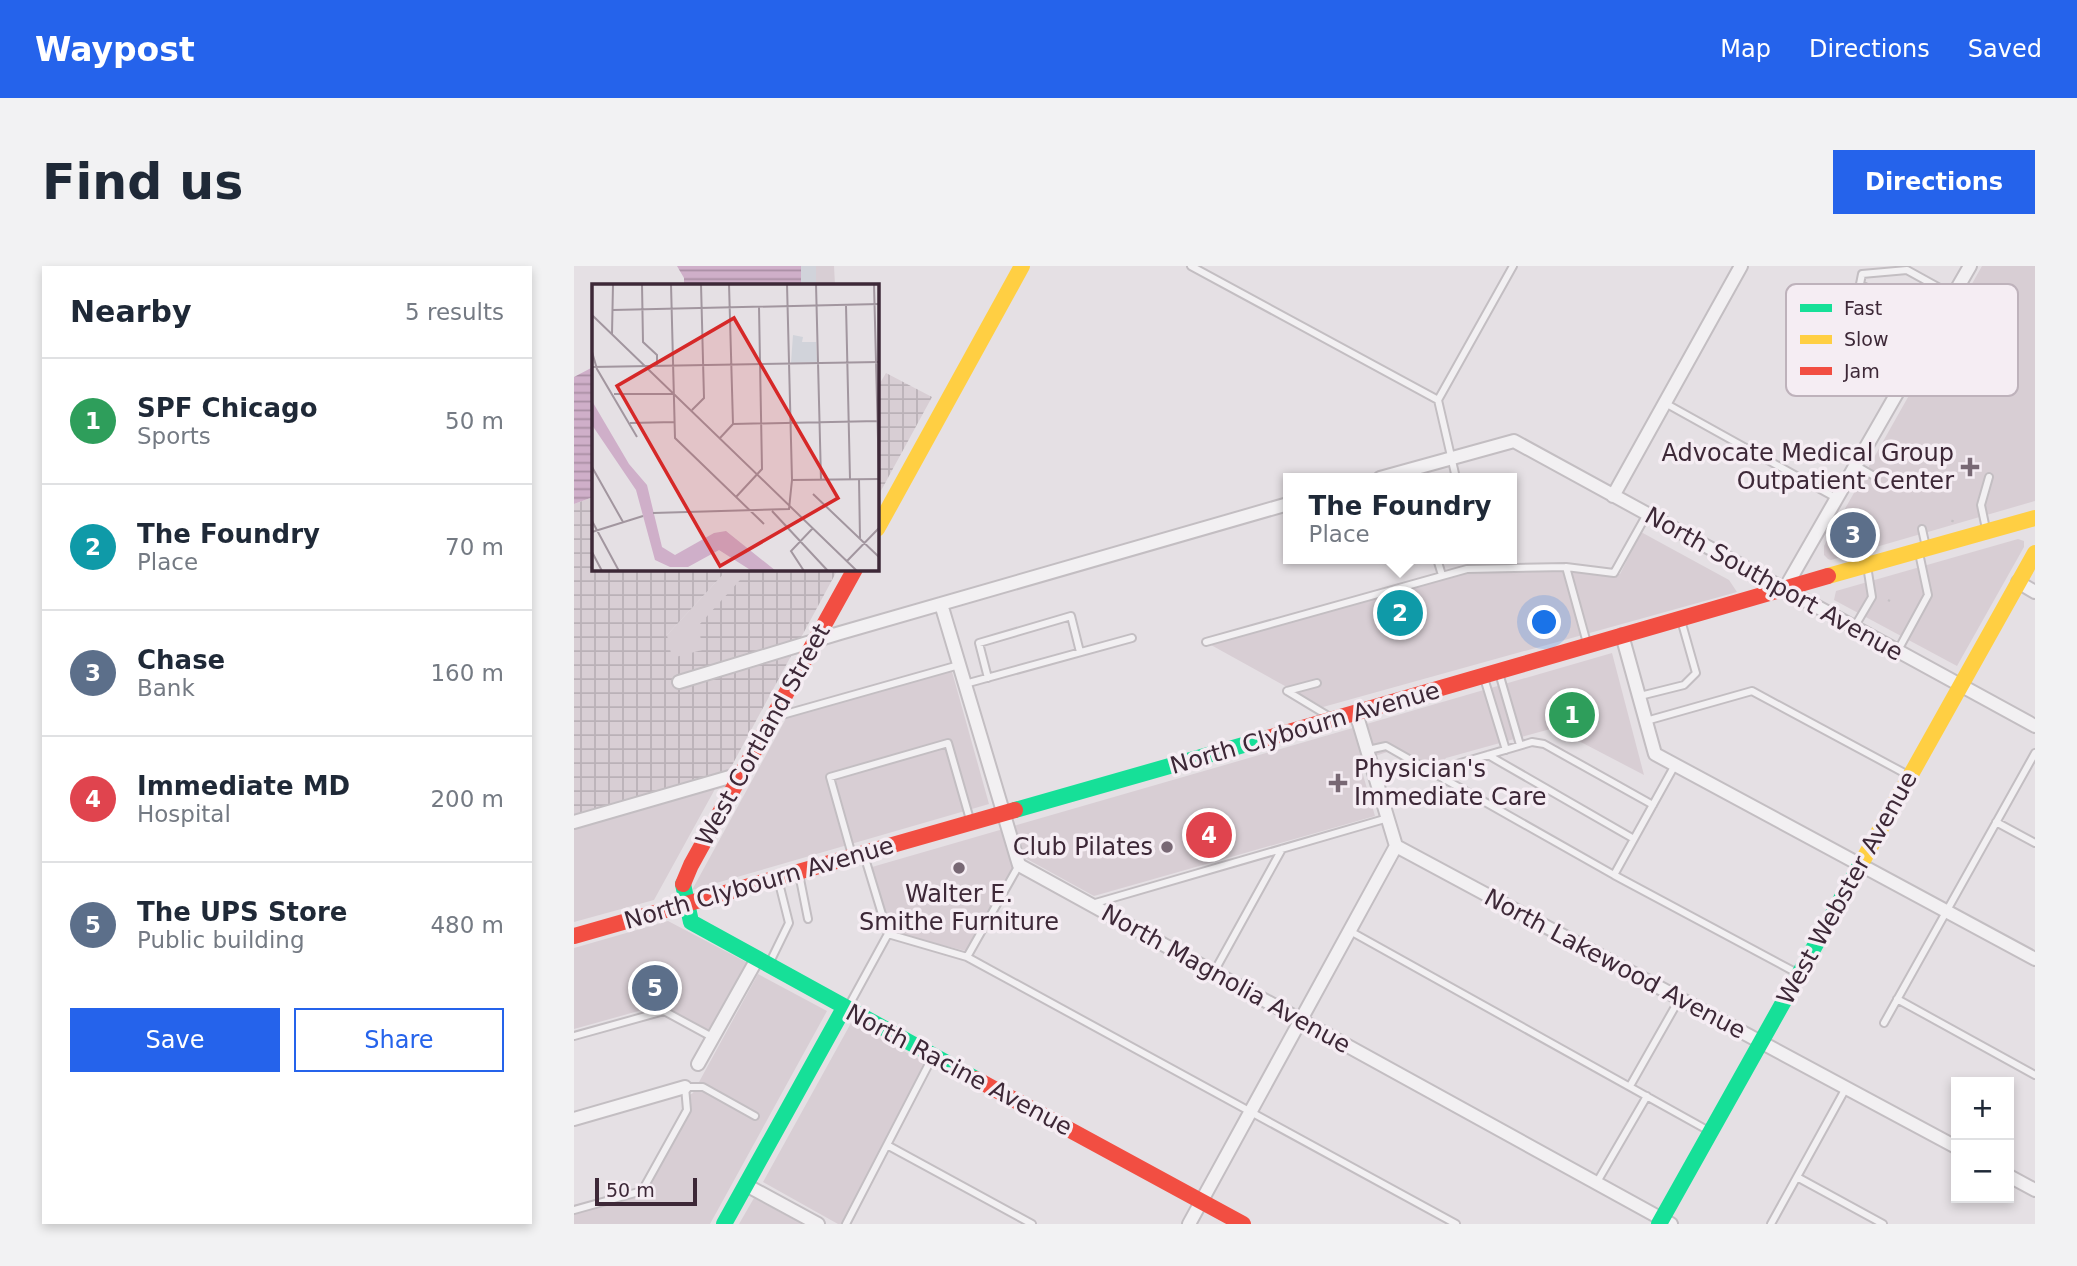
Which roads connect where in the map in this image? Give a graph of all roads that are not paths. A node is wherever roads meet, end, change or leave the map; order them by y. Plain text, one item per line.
1 (1022, 266) edge
2 (1191, 266) edge
3 (1513, 266) edge
4 (1741, 266) edge
5 (1970, 266) edge
6 (1860, 284) edge
7 (1932, 284) edge
8 (1960, 284) edge
9 (1896, 396) edge
10 (1438, 400) junction
11 (1665, 403) junction
12 (1451, 458) junction
13 (1856, 465) junction
14 (1398, 473) edge
15 (1455, 473) edge
16 (1874, 475) dead end
17 (1989, 477) dead end
18 (1613, 496) junction
19 (1836, 498) junction
20 (1283, 505) edge
21 (1647, 514) junction
22 (2035, 518) edge
23 (878, 528) edge
24 (1922, 529) dead end
25 (1987, 532) junction
26 (1922, 550) junction
27 (2035, 553) edge
28 (1439, 564) edge
29 (1867, 566) junction
30 (1566, 567) junction
31 (854, 570) edge
32 (1443, 575) junction
33 (2018, 582) junction
34 (1784, 590) junction
35 (2035, 592) edge
36 (941, 604) junction
37 (1680, 618) junction
38 (1854, 628) junction
39 (1622, 635) junction
40 (1132, 638) dead end
41 (816, 640) junction
42 (1206, 642) dead end
43 (1588, 645) junction
44 (1080, 652) junction
45 (1897, 652) junction
46 (959, 665) junction
47 (1491, 674) junction
48 (988, 678) junction
49 (679, 682) dead end
50 (965, 684) junction
51 (1317, 684) dead end
52 (1960, 686) junction
53 (1639, 696) junction
54 (1356, 713) junction
55 (772, 718) junction
56 (1335, 719) junction
57 (1646, 721) junction
58 (2035, 726) edge
59 (1520, 746) junction
60 (1368, 750) junction
61 (1506, 750) junction
62 (2035, 753) edge
63 (1488, 755) junction
64 (1675, 765) junction
65 (740, 774) junction
66 (1910, 776) junction
67 (1445, 780) junction
68 (1653, 805) junction
69 (1003, 814) junction
70 (1388, 818) junction
71 (574, 822) edge
72 (1996, 822) junction
73 (971, 823) junction
74 (1634, 839) junction
75 (2035, 843) edge
76 (1396, 846) junction
77 (1282, 849) junction
78 (858, 855) junction
79 (1861, 864) junction
80 (1019, 865) junction
81 (799, 872) junction
82 (1614, 875) junction
83 (778, 878) junction
84 (1090, 904) junction
85 (687, 905) junction
86 (1947, 911) junction
87 (808, 919) dead end
88 (1350, 931) junction
89 (888, 934) junction
90 (574, 936) edge
91 (967, 957) junction
92 (2035, 959) edge
93 (762, 962) junction
94 (1214, 972) junction
95 (1799, 974) junction
96 (1680, 998) junction
97 (1897, 999) junction
98 (845, 1008) junction
99 (1301, 1020) junction
100 (1884, 1023) dead end
101 (574, 1036) edge
102 (713, 1038) junction
103 (1761, 1042) junction
104 (933, 1056) junction
105 (698, 1064) dead end
106 (2035, 1074) edge
107 (1630, 1086) junction
108 (685, 1087) junction
109 (1846, 1088) junction
110 (1647, 1096) junction
111 (1250, 1112) junction
112 (755, 1116) dead end
113 (574, 1119) edge
114 (1711, 1132) junction
115 (1951, 1144) edge
116 (887, 1145) junction
117 (1797, 1177) junction
118 (2014, 1179) edge
119 (1597, 1183) junction
120 (746, 1185) junction
121 (2035, 1190) edge
122 (1201, 1201) junction
123 (574, 1210) edge
124 (1664, 1222) edge
125 (724, 1224) edge
126 (818, 1224) edge
127 (846, 1224) edge
128 (1032, 1224) edge
129 (1189, 1224) edge
130 (1243, 1224) edge
131 (1457, 1224) edge
132 (1771, 1224) edge
133 (1883, 1224) edge

1 - 23 main road
2 - 10 lane
3 - 10 lane
4 - 11 street
5 - 8 street
6 - 7 lane
9 - 13 street
10 - 12 lane
11 - 18 street
11 - 19 lane
12 - 14 street
12 - 15 lane
12 - 18 street, North Southport Avenue
13 - 16 lane
13 - 19 street
17 - 25 lane
18 - 21 street, North Southport Avenue
19 - 34 street
20 - 36 street
21 - 30 lane
21 - 34 street, North Southport Avenue
22 - 25 main road, North Clybourn Avenue
24 - 26 lane
25 - 26 main road, North Clybourn Avenue
26 - 29 main road, North Clybourn Avenue
26 - 45 lane
27 - 33 main road, West Webster Avenue
28 - 32 lane
29 - 34 main road, North Clybourn Avenue
29 - 38 lane
30 - 32 lane
30 - 43 lane
31 - 41 main road, West Cortland Street
32 - 42 lane
33 - 35 street
33 - 52 main road, West Webster Avenue
34 - 37 main road, North Clybourn Avenue
34 - 38 street, North Southport Avenue
36 - 41 street
36 - 46 street
37 - 39 main road, North Clybourn Avenue
37 - 53 lane
38 - 45 street, North Southport Avenue
39 - 43 main road, North Clybourn Avenue
39 - 53 street
40 - 44 lane
41 - 49 street
41 - 55 main road, West Cortland Street
43 - 47 main road, North Clybourn Avenue
44 - 48 lane
44 - 48 lane
45 - 52 street, North Southport Avenue
46 - 50 street
46 - 55 lane
47 - 54 main road, North Clybourn Avenue
47 - 59 lane
47 - 61 lane
48 - 50 lane
50 - 69 street
51 - 56 lane
52 - 58 street, North Southport Avenue
52 - 66 main road, West Webster Avenue
53 - 57 street
54 - 56 main road, North Clybourn Avenue
54 - 60 street
55 - 65 main road, West Cortland Street
56 - 69 main road, North Clybourn Avenue
57 - 64 street
57 - 66 lane
59 - 61 lane
59 - 68 lane
60 - 67 lane
60 - 70 street
61 - 63 lane
62 - 72 lane
63 - 67 lane
63 - 74 lane
64 - 68 lane
64 - 79 street
65 - 71 street
65 - 85 main road, West Cortland Street
66 - 79 main road, West Webster Avenue
67 - 82 lane
68 - 74 lane
69 - 73 main road, North Clybourn Avenue
69 - 80 street
70 - 76 street
70 - 77 lane
72 - 75 lane
72 - 86 lane
73 - 78 main road, North Clybourn Avenue
73 - 78 lane
74 - 82 lane
76 - 88 street
76 - 96 street, North Lakewood Avenue
77 - 84 lane
77 - 94 lane
78 - 81 main road, North Clybourn Avenue
78 - 89 lane
79 - 86 street
79 - 95 main road, West Webster Avenue
80 - 84 street, North Magnolia Avenue
80 - 91 lane
81 - 83 main road, North Clybourn Avenue
81 - 87 lane
82 - 95 lane
83 - 85 main road, North Clybourn Avenue
83 - 93 lane
84 - 94 street, North Magnolia Avenue
85 - 90 main road, North Clybourn Avenue
85 - 93 main road, North Racine Avenue
86 - 92 street
86 - 97 lane
88 - 99 street
88 - 107 lane
89 - 91 lane
89 - 98 lane
91 - 111 lane
93 - 98 main road, North Racine Avenue
93 - 102 street
94 - 99 street, North Magnolia Avenue
95 - 103 main road, West Webster Avenue
96 - 103 street, North Lakewood Avenue
96 - 107 lane
97 - 100 lane
97 - 106 lane
98 - 104 main road, North Racine Avenue
98 - 120 main road
99 - 111 street
99 - 119 street, North Magnolia Avenue
101 - 102 lane
102 - 105 street
103 - 109 street, North Lakewood Avenue
103 - 114 main road, West Webster Avenue
104 - 116 lane
104 - 122 main road, North Racine Avenue
107 - 110 lane
108 - 112 lane
108 - 113 street
108 - 123 lane
109 - 115 street, North Lakewood Avenue
109 - 117 lane
110 - 114 lane
110 - 119 lane
111 - 122 street
111 - 131 lane
114 - 124 main road, West Webster Avenue
116 - 127 lane
116 - 128 lane
117 - 132 lane
117 - 133 lane
118 - 121 street
119 - 124 street, North Magnolia Avenue
120 - 125 main road
120 - 126 street
122 - 129 street
122 - 130 main road, North Racine Avenue

